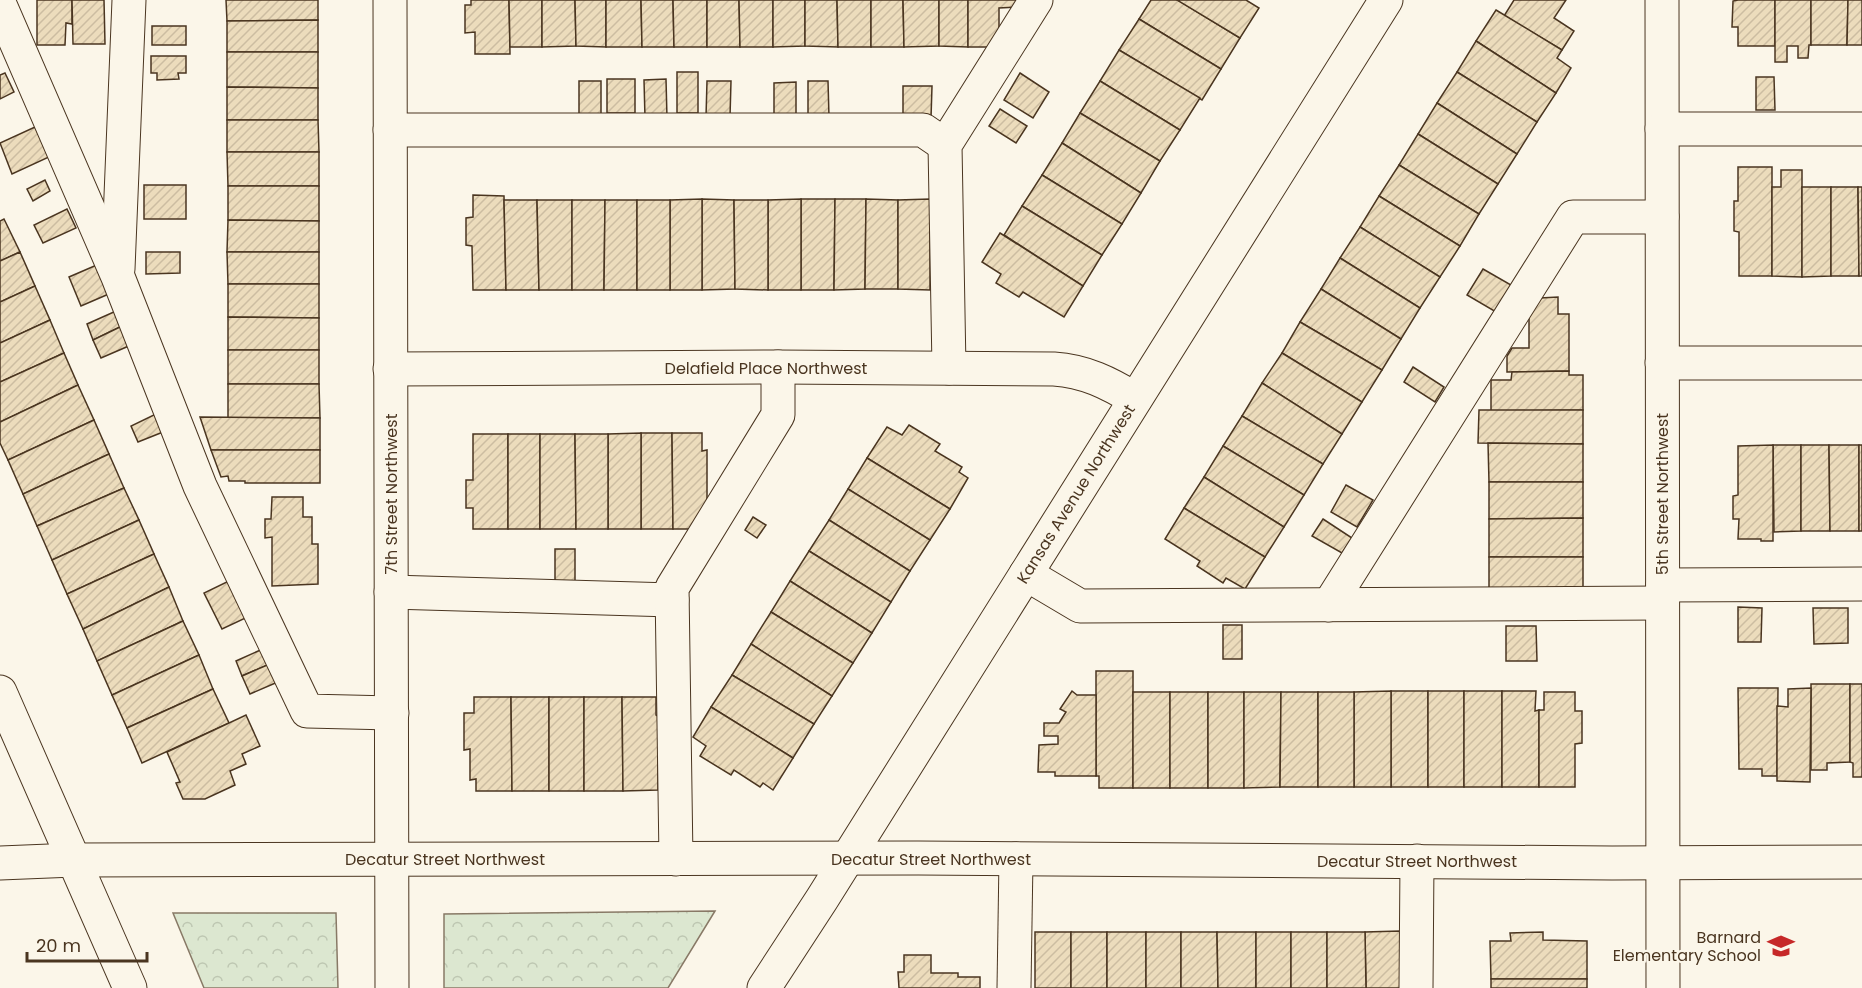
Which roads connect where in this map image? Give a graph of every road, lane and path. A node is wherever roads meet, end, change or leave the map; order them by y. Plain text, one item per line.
1 (129, 0) edge
2 (390, 0) edge
3 (1036, 0) edge
4 (1386, 0) edge
5 (1662, 0) edge
6 (0, 5) edge
7 (1662, 129) junction
8 (1862, 129) edge
9 (390, 130) junction
10 (945, 145) junction
11 (1662, 218) junction
12 (118, 277) junction
13 (1662, 363) junction
14 (1862, 363) edge
15 (778, 367) junction
16 (949, 368) junction
17 (390, 369) junction
18 (1135, 399) junction
19 (1026, 574) junction
20 (1862, 584) edge
21 (391, 592) junction
22 (1663, 594) junction
23 (672, 600) junction
24 (1329, 605) junction
25 (0, 692) edge
26 (392, 713) junction
27 (392, 859) junction
28 (676, 859) junction
29 (847, 859) junction
30 (1016, 859) junction
31 (74, 860) junction
32 (1417, 861) junction
33 (1663, 862) junction
34 (1862, 862) edge
35 (0, 863) edge
36 (130, 988) edge
37 (392, 988) edge
38 (764, 988) edge
39 (1014, 988) edge
40 (1416, 988) edge
41 (1663, 988) edge

1 - 12 street
2 - 9 street, 7th Street Northwest
3 - 10 street
4 - 18 street, Kansas Avenue Northwest
5 - 7 street, 5th Street Northwest
6 - 12 street
7 - 8 street
7 - 11 street, 5th Street Northwest
9 - 10 street
9 - 17 street, 7th Street Northwest
10 - 16 street
11 - 13 street, 5th Street Northwest
11 - 24 street
12 - 26 street
13 - 14 street
13 - 22 street, 5th Street Northwest
15 - 16 street, Delafield Place Northwest
15 - 17 street, Delafield Place Northwest
15 - 23 street
16 - 18 street, Delafield Place Northwest
17 - 21 street, 7th Street Northwest
18 - 19 street, Kansas Avenue Northwest
19 - 24 street
19 - 29 street, Kansas Avenue Northwest
20 - 22 street
21 - 23 street
21 - 26 street, 7th Street Northwest
22 - 24 street
22 - 33 street, 5th Street Northwest
23 - 28 street
25 - 31 street
26 - 27 street, 7th Street Northwest
27 - 28 street, Decatur Street Northwest
27 - 31 street, Decatur Street Northwest
27 - 37 street, 7th Street Northwest
28 - 29 street, Decatur Street Northwest
29 - 30 street, Decatur Street Northwest
29 - 38 street, Kansas Avenue Northwest
30 - 32 street, Decatur Street Northwest
30 - 39 street
31 - 35 street, Decatur Street Northwest
31 - 36 street
32 - 33 street, Decatur Street Northwest
32 - 40 street
33 - 34 street, Decatur Street Northwest
33 - 41 street, 5th Street Northwest

